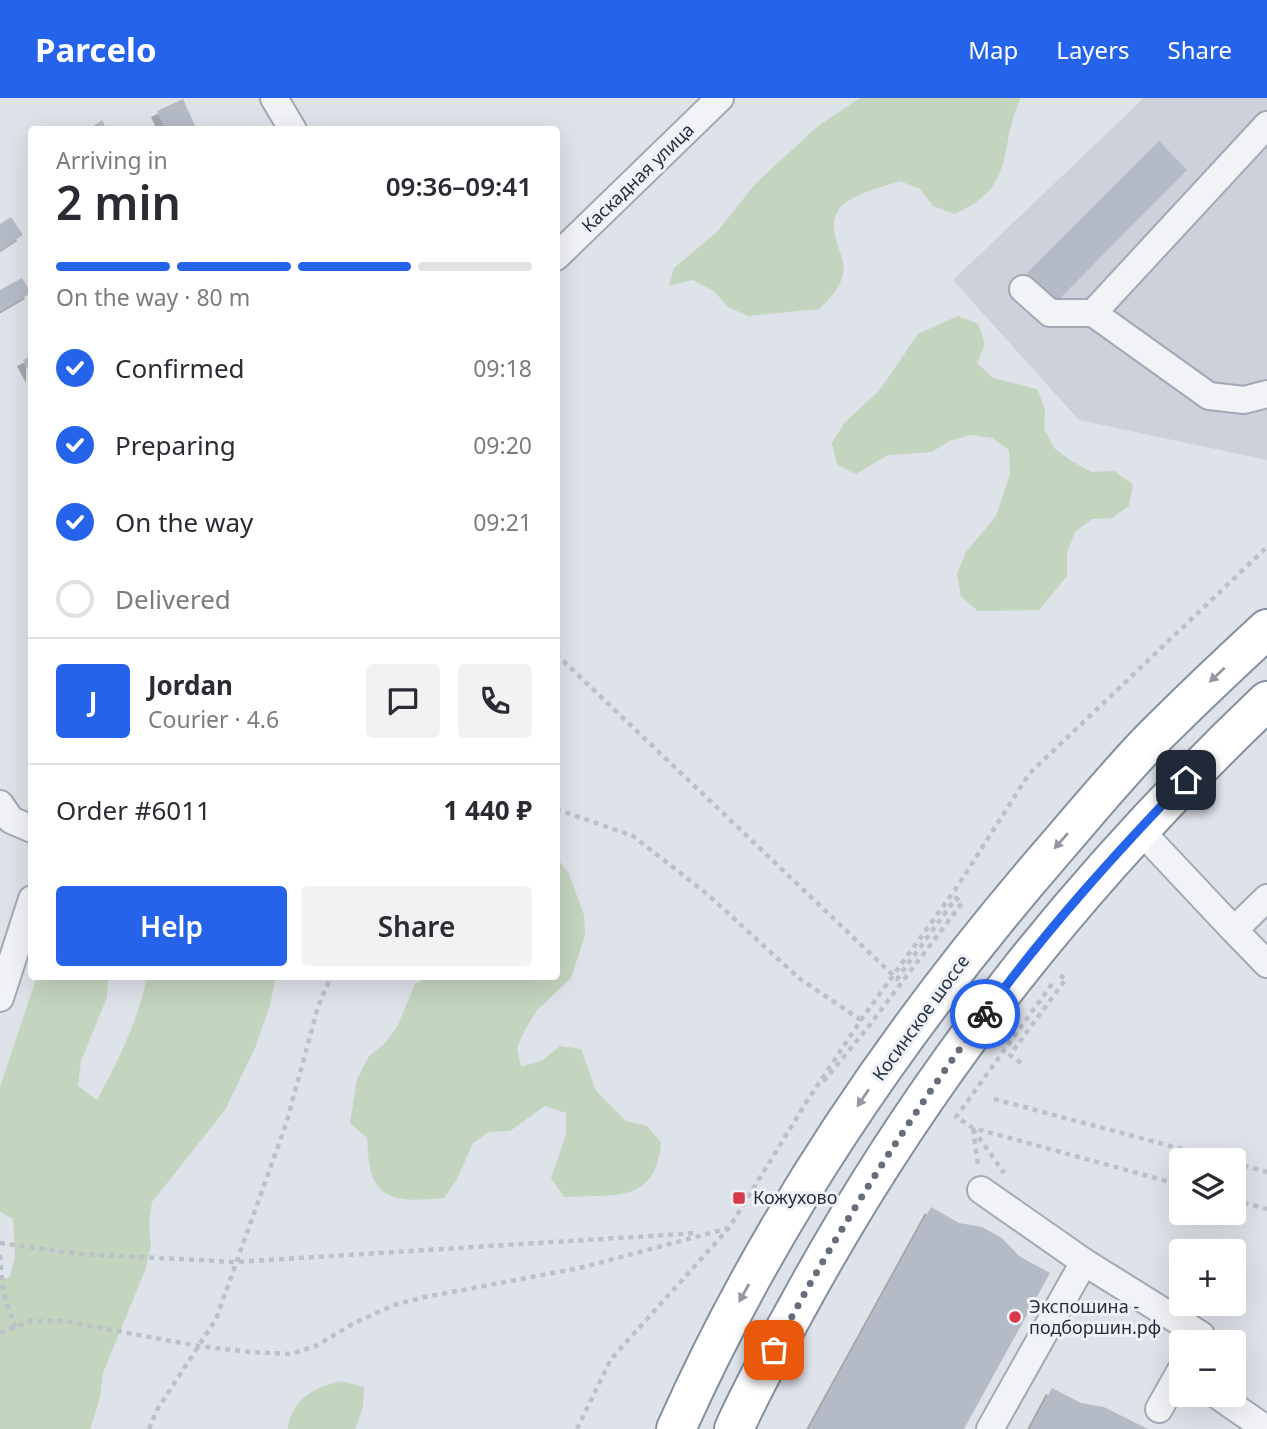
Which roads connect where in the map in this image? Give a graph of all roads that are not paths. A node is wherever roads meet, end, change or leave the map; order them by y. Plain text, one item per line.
1 (274, 98) edge
2 (720, 98) edge
3 (1267, 125) edge
4 (291, 126) edge
5 (560, 253) edge
6 (1023, 289) dead end
7 (1093, 313) junction
8 (1267, 394) edge
9 (1267, 629) edge
10 (1267, 701) edge
11 (0, 804) edge
12 (28, 827) edge
13 (1139, 829) junction
14 (1267, 898) edge
15 (28, 911) edge
16 (1234, 930) junction
17 (1267, 964) edge
18 (0, 998) edge
19 (981, 1190) road end
20 (1084, 1262) junction
21 (1193, 1330) edge
22 (1169, 1392) edge
23 (1235, 1407) edge
24 (1159, 1409) dead end
25 (676, 1429) edge
26 (734, 1429) edge
27 (990, 1429) edge
28 (1267, 1429) edge

1 - 4 street
2 - 5 street, Каскадная улица
3 - 7 street
6 - 7 street
7 - 8 street
9 -> 25 highway, Косинское шоссе
10 - 13 highway
11 - 12 street
13 - 16 street
13 - 26 highway
14 - 16 street
15 - 18 street
16 - 17 street
19 - 20 street
20 - 21 street
20 - 27 street
22 - 24 street
23 - 28 street

